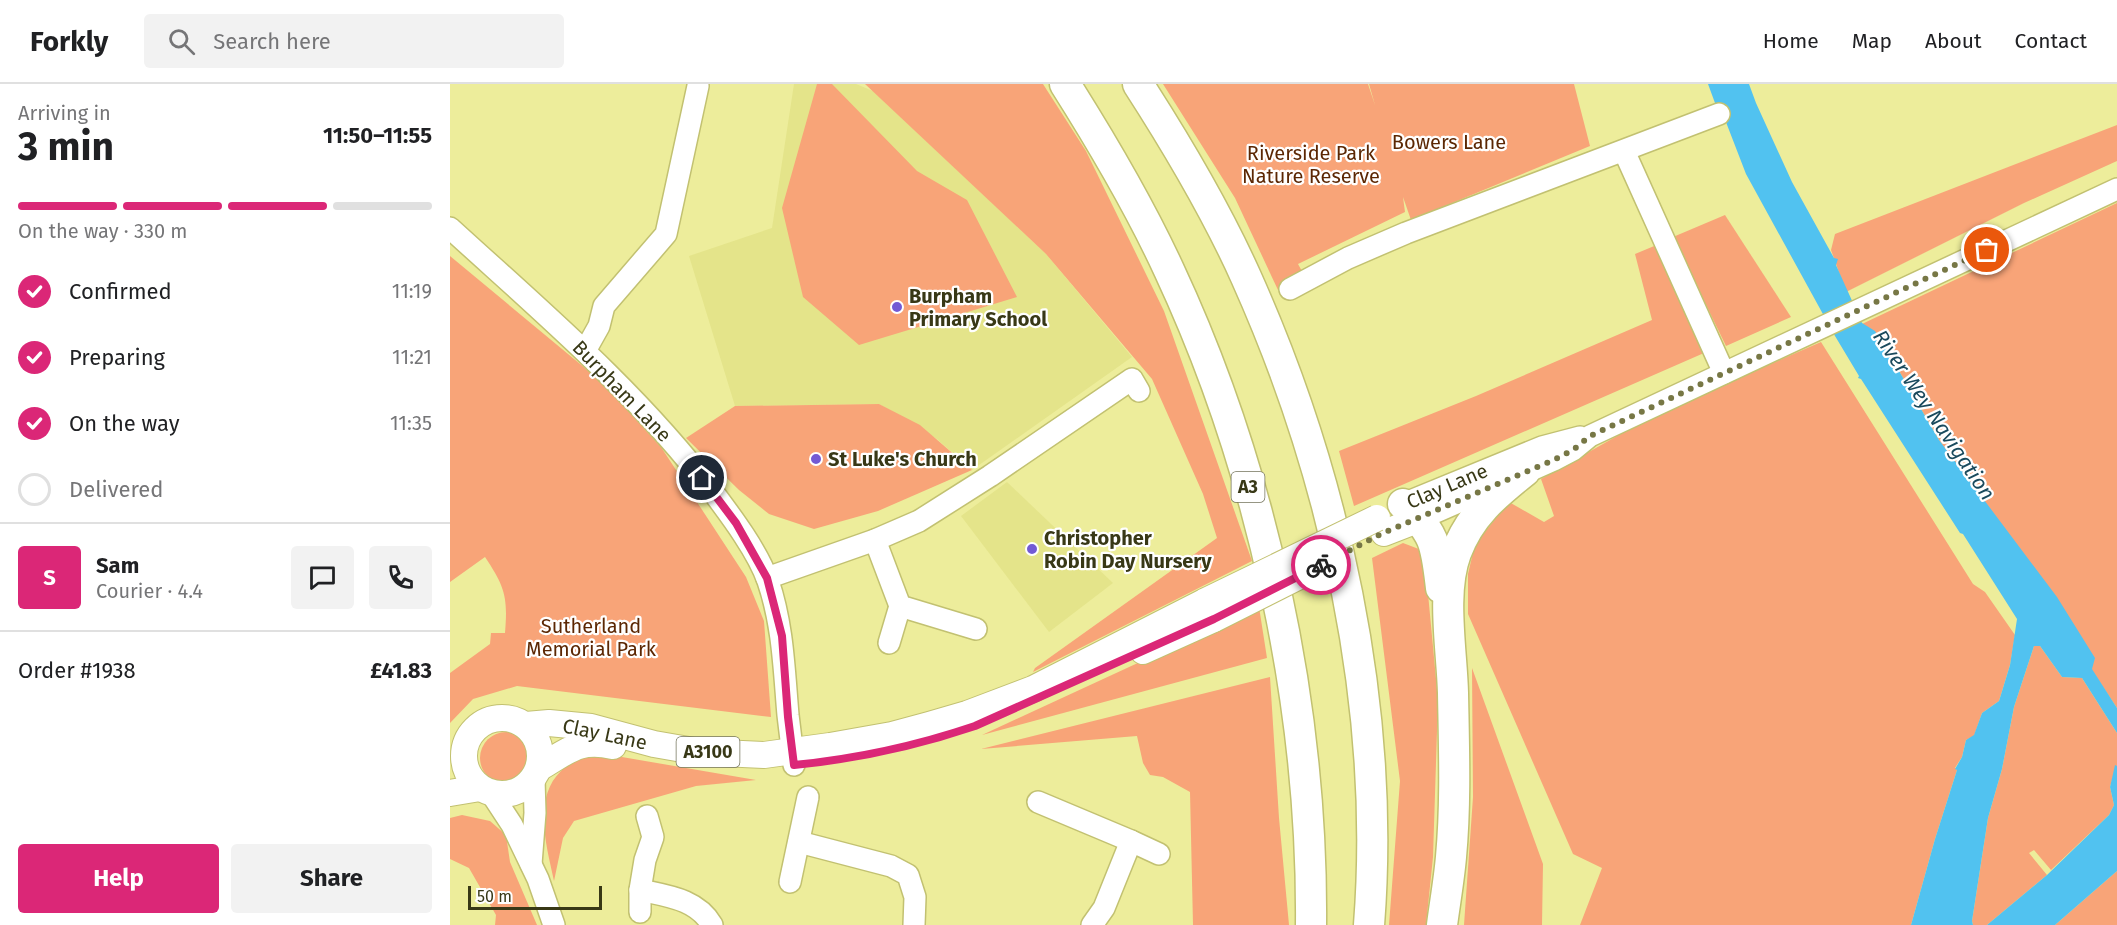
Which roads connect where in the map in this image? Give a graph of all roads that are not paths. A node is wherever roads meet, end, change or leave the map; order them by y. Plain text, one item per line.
1 (1065, 84) edge
2 (1138, 84) edge
3 (698, 86) dead end
4 (1719, 114) dead end
5 (1624, 151) junction
6 (2117, 189) edge
7 (450, 228) edge
8 (1290, 289) dead end
9 (585, 351) junction
10 (1724, 373) junction
11 (1139, 391) dead end
12 (1590, 436) junction
13 (1525, 471) junction
14 (1396, 519) junction
15 (875, 540) junction
16 (767, 578) junction
17 (900, 606) junction
18 (1449, 614) junction
19 (976, 629) dead end
20 (889, 643) dead end
21 (526, 725) junction
22 (458, 751) edge
23 (793, 758) junction
24 (537, 773) junction
25 (485, 790) junction
26 (450, 793) edge
27 (808, 797) dead end
28 (1038, 802) dead end
29 (647, 816) dead end
30 (1131, 841) junction
31 (799, 842) junction
32 (1159, 854) dead end
33 (531, 864) junction
34 (790, 882) dead end
35 (640, 890) junction
36 (640, 912) dead end
37 (554, 925) edge
38 (712, 925) edge
39 (914, 925) edge
40 (1092, 925) edge
41 (1311, 925) edge
42 (1369, 925) edge
43 (1442, 925) edge

1 - 41 highway, A3
2 - 42 highway
3 - 9 street
4 - 5 street
5 - 8 street
5 - 10 street
6 - 10 street, Clay Lane
7 - 9 street, Burpham Lane
9 - 16 street, Burpham Lane
10 - 12 street, Clay Lane
11 - 15 street
12 - 13 street, Clay Lane
12 - 14 street, Clay Lane
13 - 14 street, Clay Lane
13 - 18 highway
14 - 18 highway
14 - 23 main road, Clay Lane / A3100, bridge
15 - 16 street
15 - 17 street
16 - 23 street, Burpham Lane
17 - 19 street
17 - 20 street
18 - 43 highway
21 - 22 main road, Clay Lane / A3100
21 - 23 main road, Clay Lane / A3100
21 - 24 main road, Clay Lane
22 - 25 main road, Clay Lane / A3100
23 - 24 main road, Clay Lane / A3100
24 - 25 main road, Clay Lane / A3100
24 - 33 street
25 - 26 main road, Clay Lane / A3100
25 - 33 street
27 - 31 street
28 - 30 street
29 - 35 street
30 - 32 street
30 - 40 street
31 - 34 street
31 - 39 street
33 - 37 street
35 - 36 street
35 - 38 street

